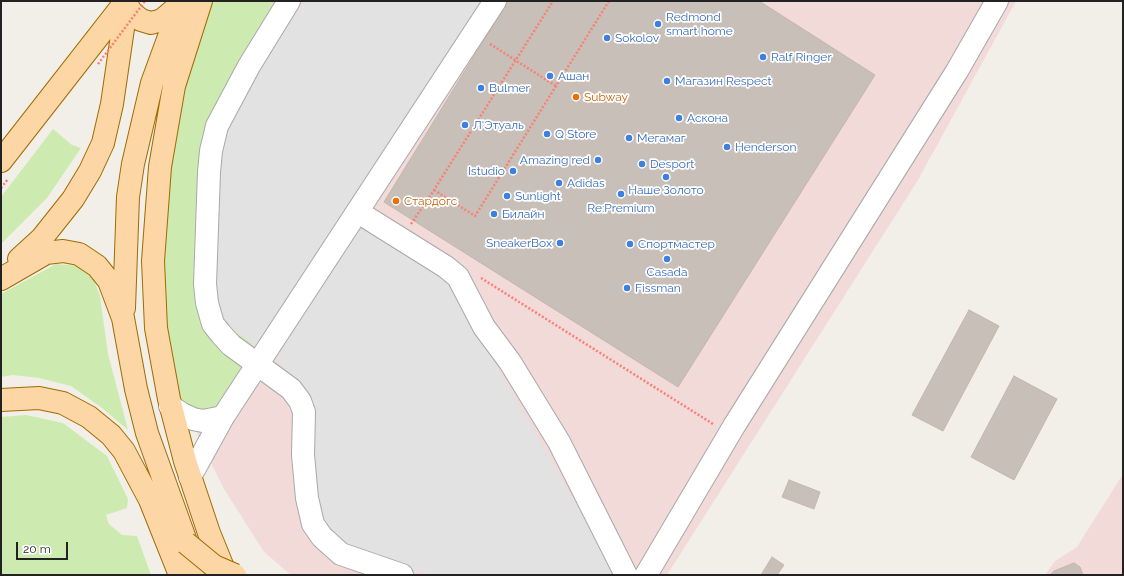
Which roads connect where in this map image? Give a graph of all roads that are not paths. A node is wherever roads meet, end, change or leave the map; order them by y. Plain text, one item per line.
1 (290, 1) edge
2 (495, 1) edge
3 (997, 1) edge
4 (132, 2) edge
5 (188, 2) edge
6 (1, 161) edge
7 (358, 212) junction
8 (1, 278) edge
9 (123, 318) junction
10 (258, 365) junction
11 (1, 400) edge
12 (170, 406) junction
13 (224, 417) junction
14 (190, 477) junction
15 (186, 543) junction
16 (180, 575) edge
17 (198, 575) edge
18 (226, 575) edge
19 (235, 575) edge
20 (402, 575) edge
21 (626, 575) edge
22 (646, 575) edge

1 - 10 lane
2 - 7 lane
3 - 22 lane
4 - 5 main road
4 - 6 main road
4 - 8 main road
5 - 9 main road
5 - 12 main road
7 - 10 lane
7 - 21 lane
8 - 9 main road
9 - 15 main road
10 - 13 lane
10 - 20 lane
11 - 16 main road
12 - 13 lane
12 - 14 main road
13 - 14 lane
14 - 18 main road
15 - 17 main road
15 - 19 main road, bridge

